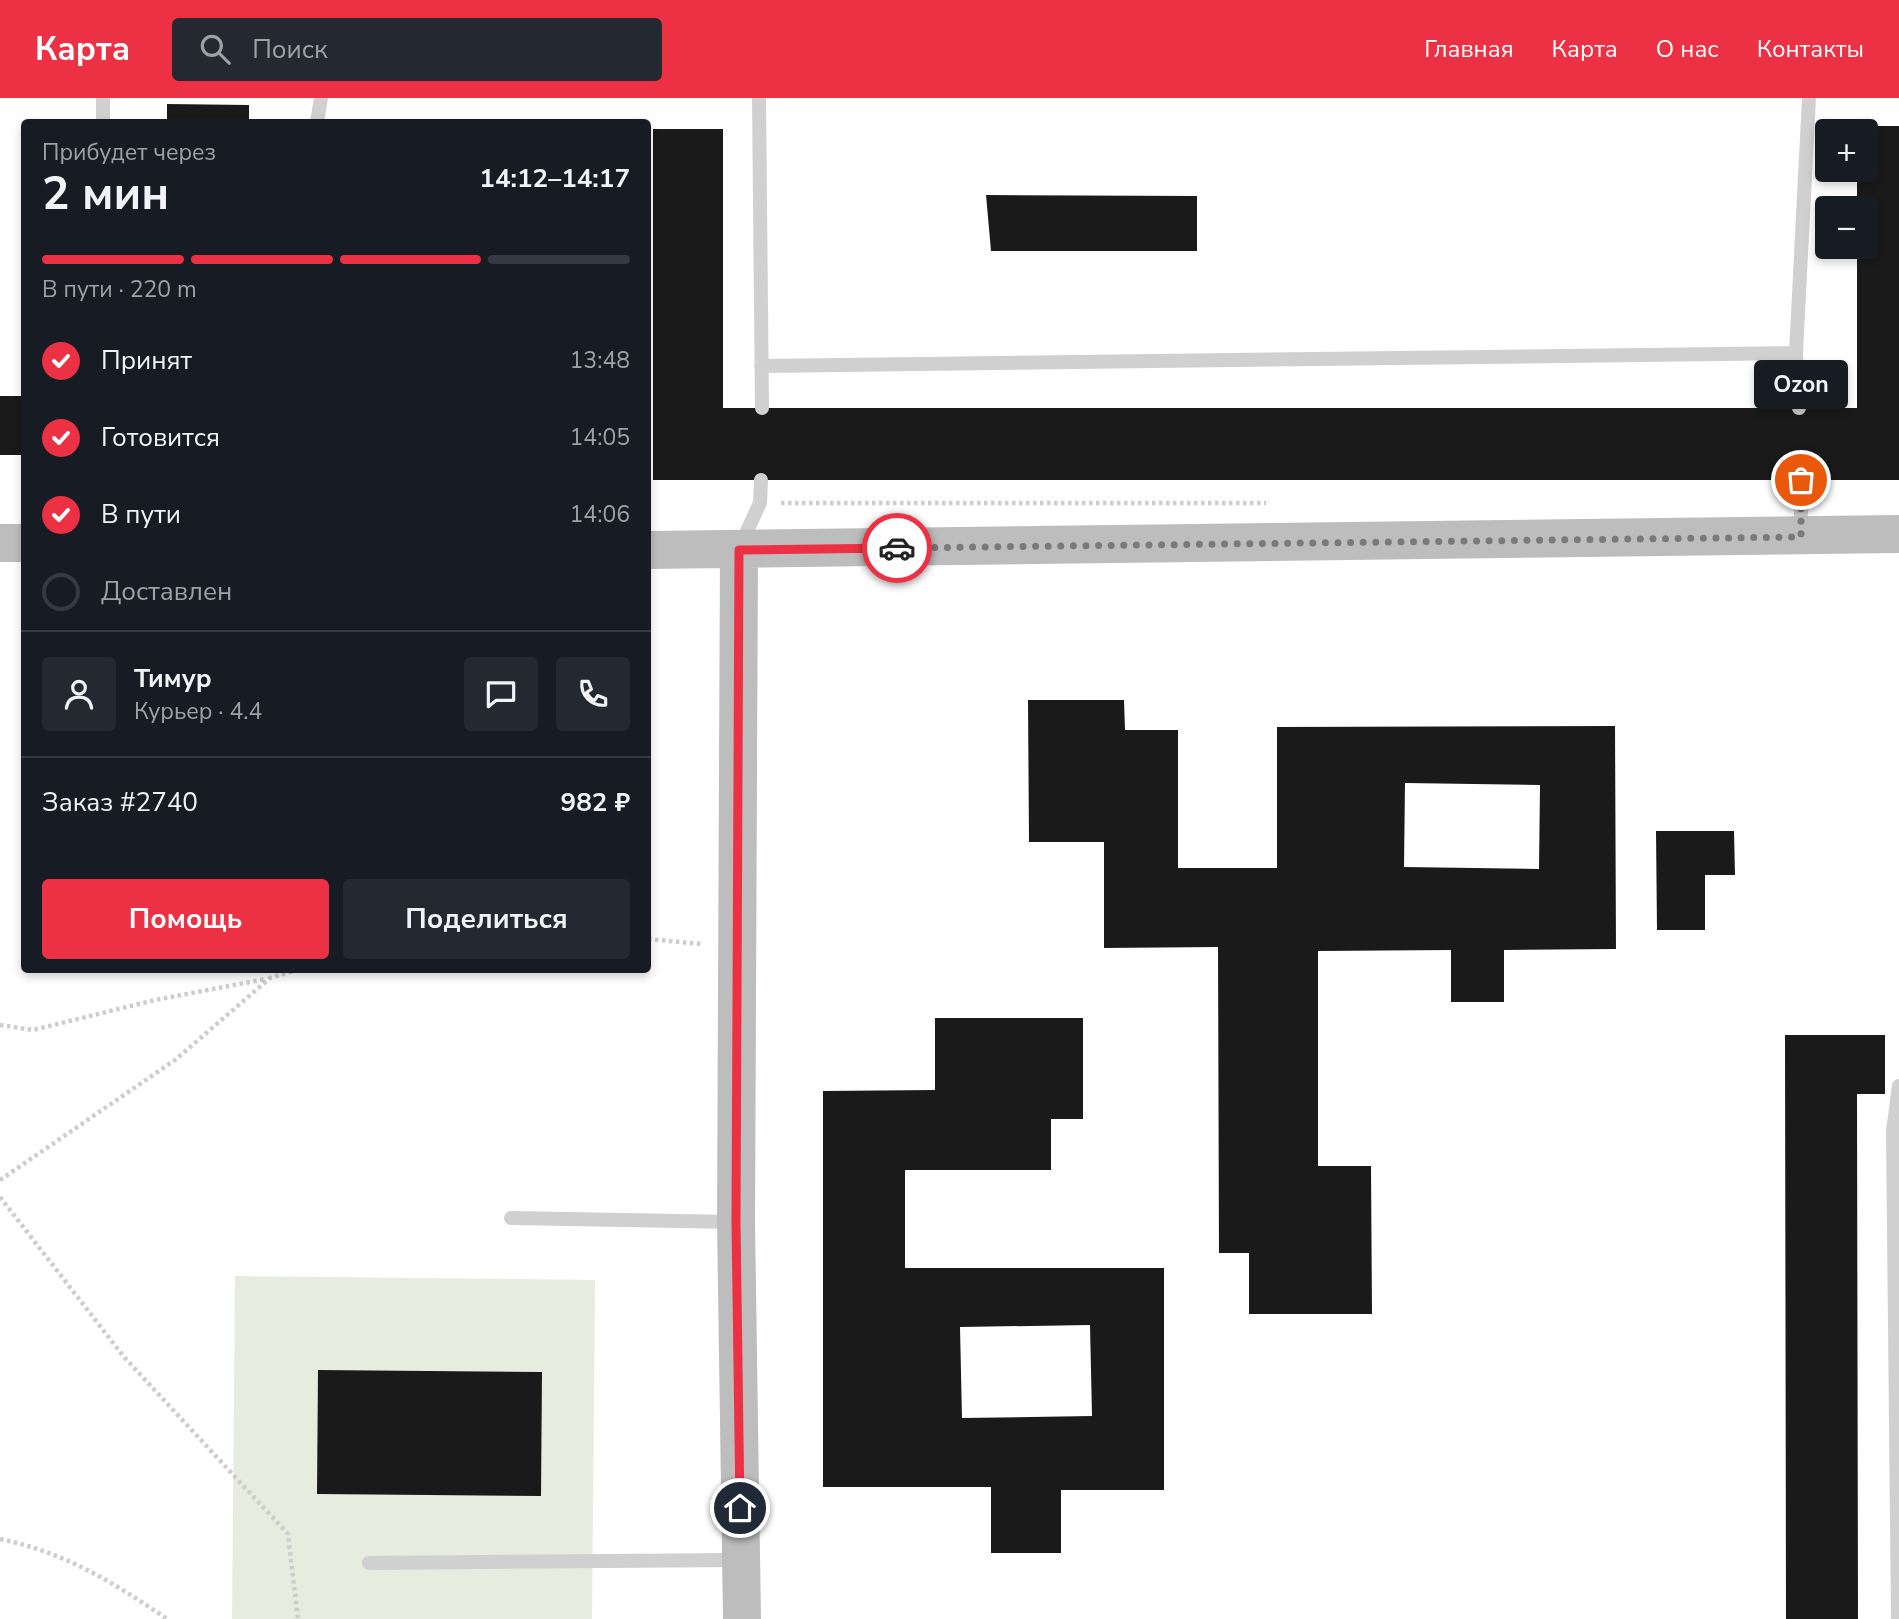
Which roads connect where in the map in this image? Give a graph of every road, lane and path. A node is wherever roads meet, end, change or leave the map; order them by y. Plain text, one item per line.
1 (103, 98) edge
2 (321, 98) edge
3 (759, 98) edge
4 (1810, 98) edge
5 (103, 119) edge
6 (318, 119) edge
7 (1796, 354) junction
8 (761, 366) junction
9 (762, 408) dead end
10 (1799, 408) dead end
11 (761, 480) dead end
12 (1801, 480) dead end
13 (1899, 534) edge
14 (1801, 537) junction
15 (0, 543) edge
16 (21, 543) edge
17 (651, 550) edge
18 (739, 550) junction
19 (651, 939) edge
20 (737, 948) junction
21 (286, 973) edge
22 (270, 978) junction
23 (0, 1025) edge
24 (1899, 1086) edge
25 (1896, 1131) edge
26 (0, 1181) edge
27 (0, 1197) edge
28 (511, 1218) dead end
29 (736, 1222) junction
30 (0, 1539) edge
31 (741, 1560) junction
32 (369, 1563) dead end
33 (167, 1619) edge
34 (298, 1619) edge
35 (741, 1619) edge
36 (1898, 1619) edge

1 - 5 lane
2 - 6 lane
3 - 8 lane
4 - 7 lane
7 - 8 lane
7 - 10 lane
8 - 9 lane
11 - 18 lane
12 - 14 lane
13 - 14 street
14 - 18 street
15 - 16 street
17 - 18 street
18 - 20 street
19 - 20 path
20 - 29 street
21 - 22 path
22 - 23 path
22 - 26 path
24 - 25 lane
25 - 36 lane
27 - 34 path
28 - 29 lane
29 - 31 street
30 - 33 path
31 - 32 lane
31 - 35 street

